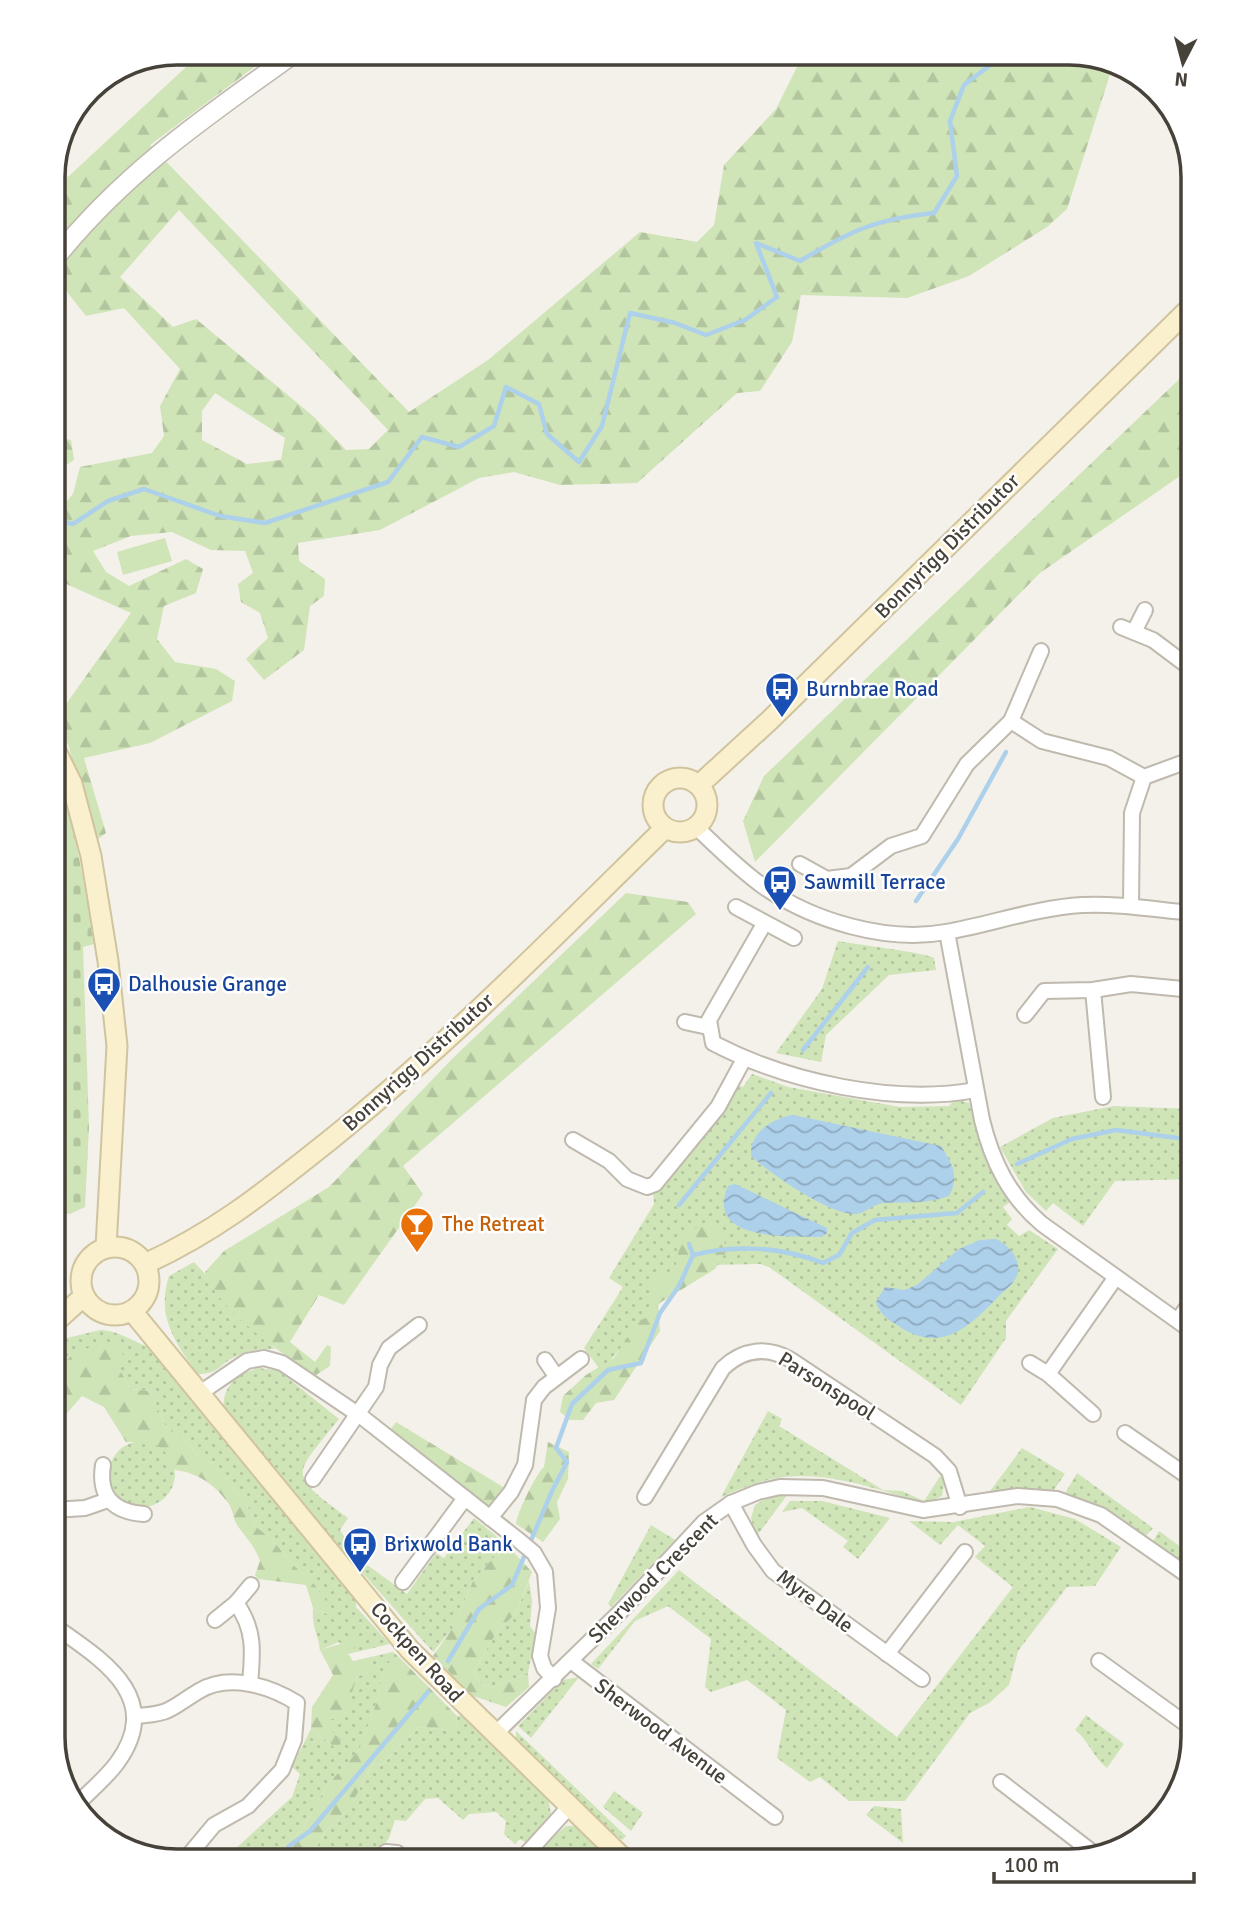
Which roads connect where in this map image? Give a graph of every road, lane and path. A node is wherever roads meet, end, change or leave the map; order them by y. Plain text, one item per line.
1 (277, 65) edge
2 (65, 246) edge
3 (1181, 319) edge
4 (1145, 610) dead end
5 (1041, 651) dead end
6 (1181, 660) edge
7 (1011, 721) junction
8 (1181, 764) edge
9 (65, 770) edge
10 (1144, 777) junction
11 (699, 785) junction
12 (696, 827) junction
13 (665, 828) junction
14 (800, 864) dead end
15 (1131, 906) junction
16 (736, 907) dead end
17 (1181, 912) edge
18 (764, 924) junction
19 (947, 932) junction
20 (794, 938) dead end
21 (1181, 989) edge
22 (1093, 990) junction
23 (1025, 1014) dead end
24 (685, 1023) dead end
25 (708, 1027) junction
26 (744, 1059) junction
27 (976, 1090) junction
28 (1103, 1097) dead end
29 (573, 1140) dead end
30 (106, 1247) junction
31 (145, 1265) junction
32 (1116, 1277) junction
33 (84, 1297) junction
34 (132, 1311) junction
35 (65, 1313) edge
36 (1181, 1316) edge
37 (1178, 1320) junction
38 (1181, 1322) edge
39 (419, 1325) dead end
40 (582, 1359) dead end
41 (545, 1360) dead end
42 (1030, 1363) dead end
43 (1048, 1374) junction
44 (556, 1376) junction
45 (200, 1393) junction
46 (358, 1414) junction
47 (1093, 1414) dead end
48 (1125, 1433) dead end
49 (103, 1465) dead end
50 (1181, 1468) edge
51 (313, 1479) dead end
52 (645, 1497) dead end
53 (465, 1498) junction
54 (108, 1500) junction
55 (731, 1503) junction
56 (960, 1507) junction
57 (65, 1509) edge
58 (144, 1514) dead end
59 (491, 1518) junction
60 (965, 1552) dead end
61 (1181, 1569) edge
62 (403, 1582) dead end
63 (251, 1585) dead end
64 (236, 1603) junction
65 (215, 1620) dead end
66 (65, 1635) edge
67 (887, 1654) junction
68 (571, 1661) junction
69 (1099, 1661) dead end
70 (554, 1679) junction
71 (922, 1679) dead end
72 (250, 1683) junction
73 (134, 1716) junction
74 (1181, 1720) edge
75 (494, 1735) junction
76 (1002, 1782) dead end
77 (83, 1798) edge
78 (570, 1807) junction
79 (775, 1817) dead end
80 (1086, 1847) edge
81 (194, 1849) edge
82 (531, 1849) edge
83 (614, 1849) edge

1 - 2 street
3 - 11 main road, Bonnyrigg Distributor
4 - 6 street
5 - 7 street
7 - 10 street
7 - 14 street
8 - 10 street
9 - 30 main road
10 - 15 street
11 - 12 main road
11 - 13 main road
12 - 13 main road
12 - 19 street
13 - 31 main road, Bonnyrigg Distributor
15 - 17 street
15 - 19 street
16 - 18 street
18 - 20 street
18 - 25 street
19 - 27 street
21 - 22 street
22 - 23 street
22 - 28 street
24 - 25 street
25 - 26 street
26 - 27 street
26 - 29 street
27 - 32 street
30 - 31 main road
30 - 33 main road
31 - 34 main road
32 - 37 street
32 - 43 street
33 - 34 main road
33 - 35 main road
34 - 45 main road, Cockpen Road
36 - 37 street
37 - 38 street
39 - 46 street
40 - 44 street
41 - 44 street
42 - 43 street
43 - 47 street
44 - 59 street
45 - 46 street
45 - 75 main road, Cockpen Road
46 - 51 street
46 - 53 street
48 - 50 street
49 - 54 street
52 - 56 street, Parsonspool
53 - 59 street
53 - 62 street
54 - 57 street
54 - 58 street
55 - 56 street, Sherwood Crescent
55 - 67 street, Myre Dale
55 - 68 street, Sherwood Crescent
56 - 61 street, Sherwood Crescent
59 - 70 street
60 - 67 street
63 - 64 street
64 - 65 street
64 - 72 street
66 - 73 street
67 - 71 street, Myre Dale
68 - 70 street, Sherwood Crescent
68 - 79 street, Sherwood Avenue
69 - 74 street
70 - 75 street, Sherwood Crescent
72 - 73 street
72 - 81 street
73 - 77 street
75 - 78 main road, Cockpen Road
76 - 80 street
78 - 82 street
78 - 83 main road, Cockpen Road

